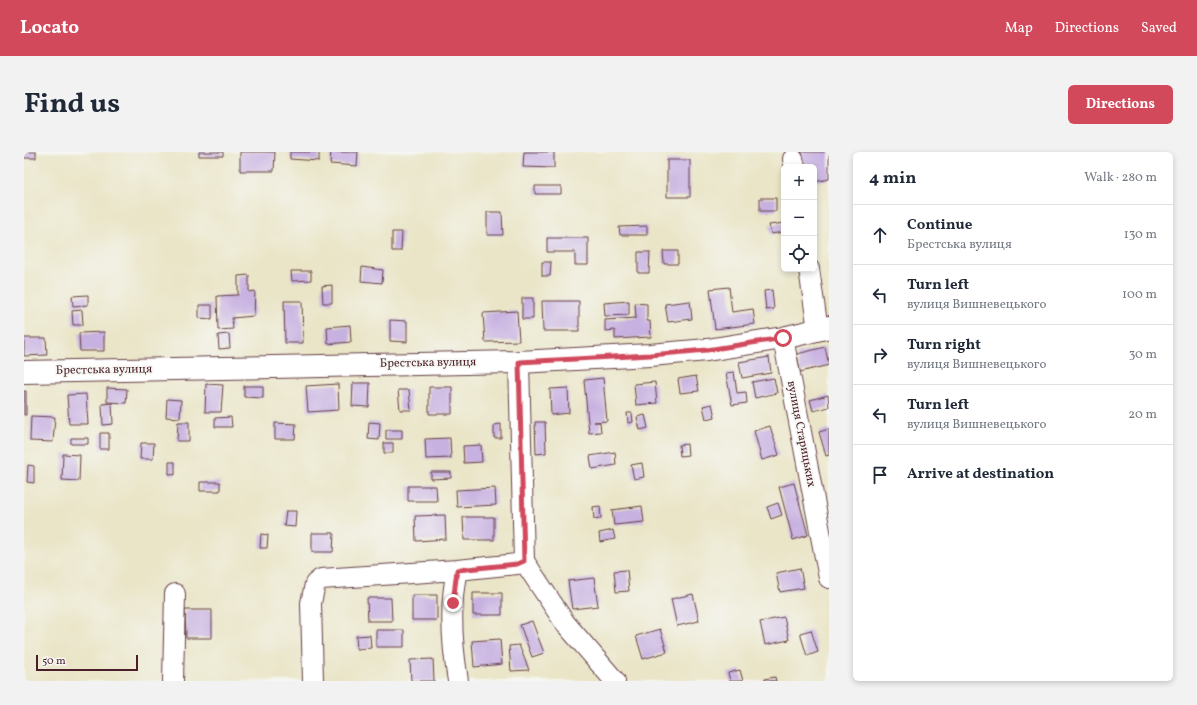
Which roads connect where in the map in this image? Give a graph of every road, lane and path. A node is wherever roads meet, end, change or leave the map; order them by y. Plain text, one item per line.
1 (811, 272) edge
2 (824, 329) edge
3 (783, 338) junction
4 (519, 362) junction
5 (24, 372) edge
6 (524, 561) junction
7 (457, 570) junction
8 (829, 578) edge
9 (175, 594) dead end
10 (173, 681) edge
11 (313, 681) edge
12 (458, 681) edge
13 (615, 681) edge

1 - 2 street
2 - 3 main road, Брестська вулиця
3 - 4 main road, Брестська вулиця
3 - 8 street, вулиця Старицьких
4 - 5 main road, Брестська вулиця
4 - 6 street
6 - 7 street
6 - 13 street
7 - 11 street
7 - 12 street
9 - 10 street

